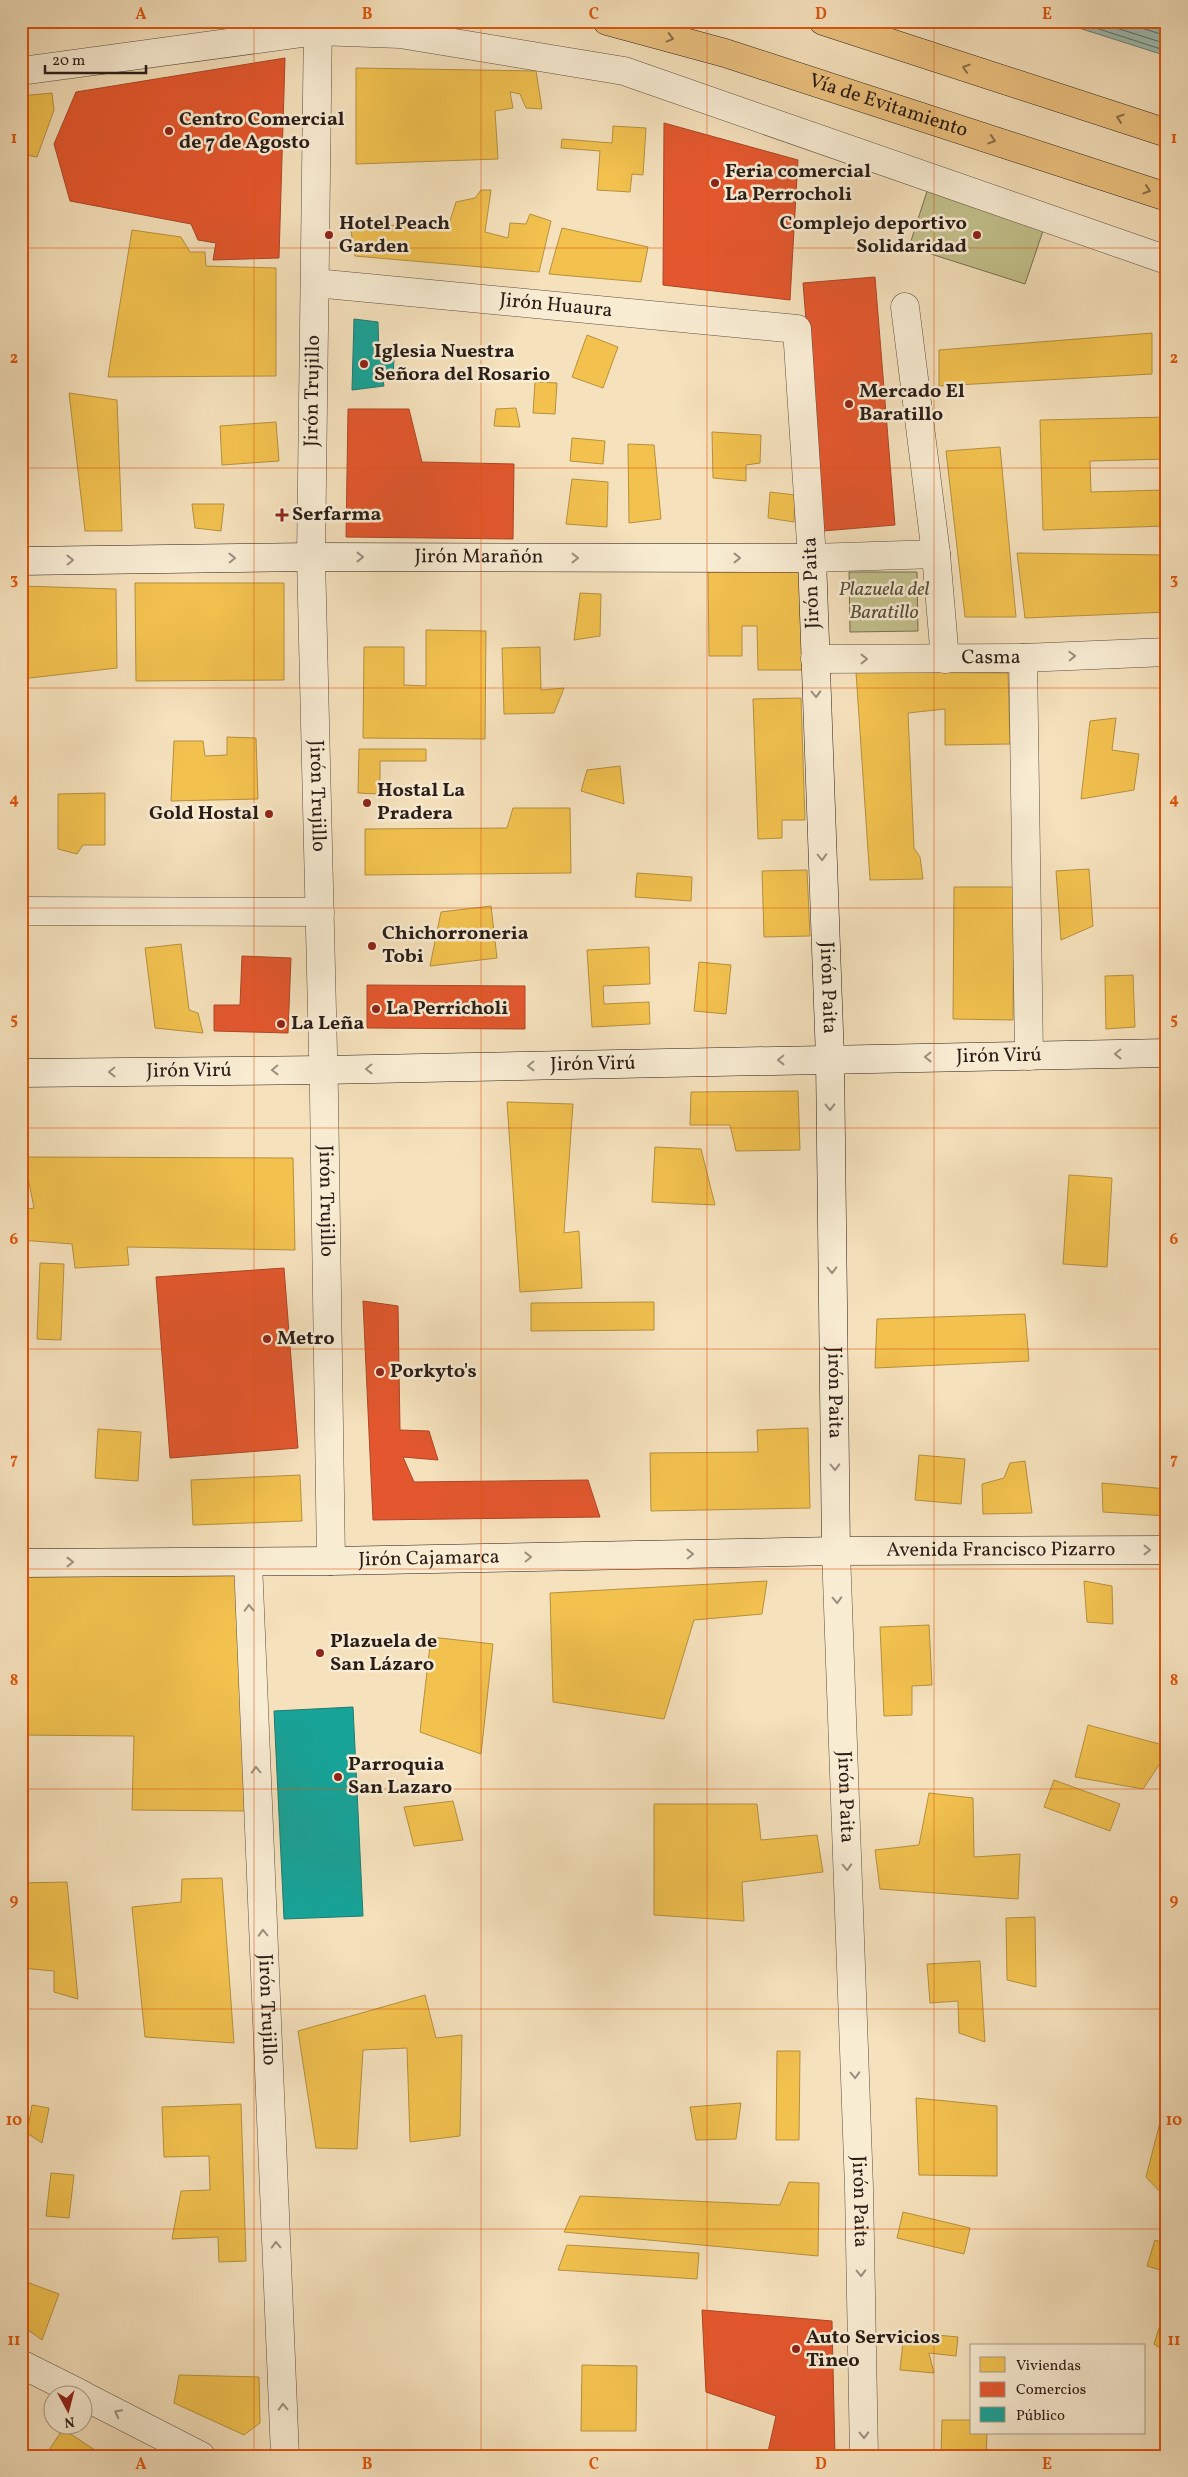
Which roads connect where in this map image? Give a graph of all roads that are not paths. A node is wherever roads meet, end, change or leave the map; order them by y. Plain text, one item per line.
1 (606, 21) edge
2 (823, 21) edge
3 (317, 26) edge
4 (21, 71) edge
5 (1167, 133) edge
6 (1167, 196) edge
7 (1167, 260) edge
8 (315, 283) junction
9 (905, 307) dead end
10 (797, 329) joint
11 (936, 554) junction
12 (311, 557) junction
13 (812, 558) junction
14 (21, 561) edge
15 (1167, 652) edge
16 (1024, 658) junction
17 (815, 659) junction
18 (945, 659) junction
19 (21, 911) edge
20 (320, 912) junction
21 (1167, 1053) edge
22 (1029, 1056) junction
23 (830, 1059) junction
24 (323, 1070) junction
25 (21, 1073) edge
26 (1167, 1550) edge
27 (836, 1551) junction
28 (331, 1561) junction
29 (21, 1562) edge
30 (248, 1562) junction
31 (21, 2364) edge
32 (60, 2384) edge
33 (92, 2400) edge
34 (201, 2456) edge
35 (285, 2456) edge
36 (864, 2456) edge

1 -> 6 highway, Vía de Evitamiento
5 -> 2 highway
3 - 4 street
3 - 7 street
3 - 8 street, Jirón Trujillo
8 - 10 street, Jirón Huaura
8 - 12 street, Jirón Trujillo
9 - 11 street
10 - 13 street, Jirón Paita
11 - 13 street, Jirón Marañón
11 - 18 street
12 -> 13 street, Jirón Marañón
14 -> 12 street, Jirón Marañón
12 - 20 street, Jirón Trujillo
13 - 17 street, Jirón Paita
16 -> 15 street, Casma
16 - 18 street, Casma
16 - 22 street
17 -> 18 street, Casma
17 -> 23 street, Jirón Paita
19 - 20 street
20 - 24 street, Jirón Trujillo
21 -> 22 street, Jirón Virú
22 -> 23 street, Jirón Virú
23 -> 24 street, Jirón Virú
23 -> 27 street, Jirón Paita
24 -> 25 street, Jirón Virú
24 - 28 street, Jirón Trujillo
27 -> 26 street, Avenida Francisco Pizarro
28 -> 27 street, Jirón Cajamarca
27 -> 36 street, Jirón Paita
28 - 30 street, Jirón Cajamarca
29 -> 30 street, Jirón Cajamarca
35 -> 30 street, Jirón Trujillo
31 - 32 street
34 -> 33 street

